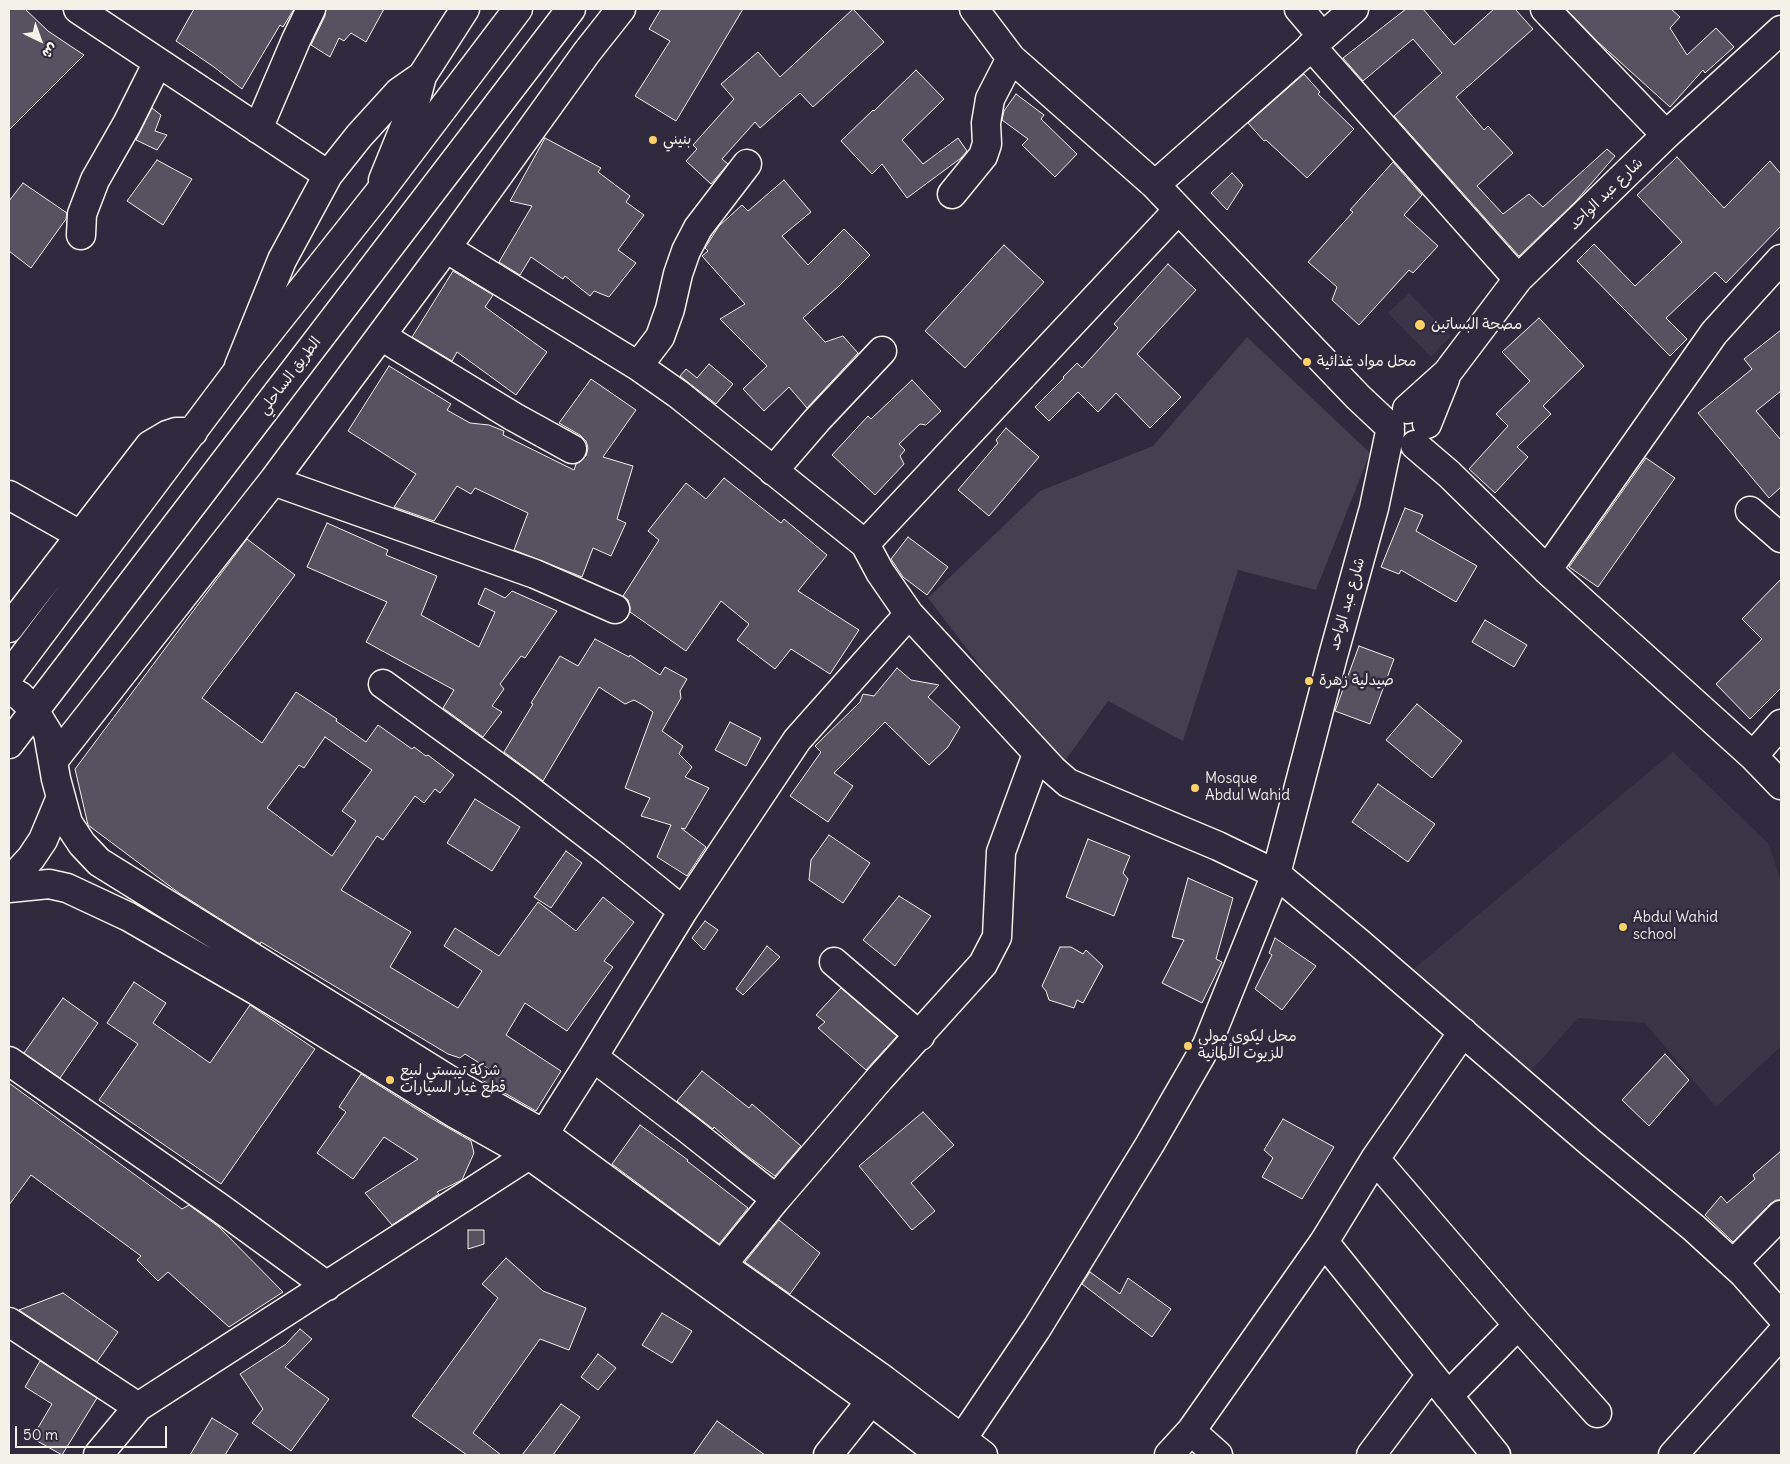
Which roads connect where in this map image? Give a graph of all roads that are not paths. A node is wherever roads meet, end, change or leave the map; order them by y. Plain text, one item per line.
1 (78, 9) edge
2 (311, 9) edge
3 (465, 9) edge
4 (518, 9) edge
5 (571, 9) edge
6 (621, 9) edge
7 (974, 9) edge
8 (1299, 9) edge
9 (1354, 9) edge
10 (1545, 9) edge
11 (1781, 30) edge
12 (1317, 41) junction
13 (1011, 58) junction
14 (158, 62) junction
15 (422, 76) junction
16 (258, 129) junction
17 (1666, 135) junction
18 (747, 164) dead end
19 (328, 175) junction
20 (1155, 185) junction
21 (378, 194) junction
22 (952, 194) dead end
23 (1178, 210) junction
24 (81, 235) dead end
25 (446, 248) junction
26 (1781, 259) edge
27 (1518, 279) junction
28 (381, 336) junction
29 (882, 350) dead end
30 (638, 366) junction
31 (237, 372) junction
32 (1408, 428) junction
33 (193, 432) junction
34 (572, 449) dead end
35 (774, 471) junction
36 (273, 481) junction
37 (9, 495) edge
38 (1750, 512) dead end
39 (80, 535) junction
40 (1781, 538) edge
41 (865, 544) junction
42 (1547, 570) junction
43 (615, 609) dead end
44 (909, 614) junction
45 (9, 628) edge
46 (9, 676) edge
47 (383, 684) dead end
48 (9, 690) edge
49 (34, 710) junction
50 (1781, 724) edge
51 (9, 744) edge
52 (1037, 754) junction
53 (1753, 756) junction
54 (54, 760) junction
55 (1781, 786) edge
56 (61, 797) junction
57 (1276, 874) junction
58 (9, 882) edge
59 (9, 888) edge
60 (683, 911) junction
61 (834, 962) dead end
62 (1463, 1032) junction
63 (920, 1036) junction
64 (593, 1058) junction
65 (9, 1062) edge
66 (536, 1145) junction
67 (1375, 1159) junction
68 (776, 1200) junction
69 (1781, 1215) edge
70 (1324, 1242) junction
71 (1734, 1264) junction
72 (722, 1265) junction
73 (327, 1286) junction
74 (1781, 1316) edge
75 (9, 1322) edge
76 (1518, 1326) junction
77 (1781, 1334) edge
78 (1431, 1375) junction
79 (877, 1390) junction
80 (1448, 1396) junction
81 (138, 1408) junction
82 (1597, 1413) dead end
83 (1191, 1431) junction
84 (965, 1450) edge
85 (98, 1455) edge
86 (828, 1455) edge
87 (941, 1455) edge
88 (1170, 1455) edge
89 (1218, 1455) edge
90 (1371, 1455) edge
91 (1496, 1455) edge
92 (1673, 1455) edge

1 - 14 main road
2 - 16 main road
3 - 15 main road
4 - 21 main road
5 - 49 main road, الطريق الساحلي
6 - 25 main road
7 - 13 main road
8 - 12 main road
9 - 12 main road
10 - 17 main road
11 - 17 main road, شارع عبد الواحد
12 - 20 main road
12 - 27 main road
13 - 20 main road
13 - 22 main road
14 - 16 main road
14 - 24 main road
15 - 19 main road
15 - 21 main road
16 - 19 main road
17 - 27 main road, شارع عبد الواحد
18 - 30 main road
19 - 31 main road
20 - 23 main road
21 - 31 main road
23 - 32 main road
23 - 41 main road
25 - 28 main road
25 - 30 main road
26 - 42 main road
27 - 32 main road, شارع عبد الواحد
28 - 34 main road
28 - 36 main road
29 - 35 main road
30 - 35 main road
31 - 33 main road
32 - 42 main road
32 - 57 main road, شارع عبد الواحد
33 - 39 main road
33 - 46 main road
35 - 41 main road
36 - 43 main road
36 - 54 main road
37 - 39 main road
38 - 40 main road
39 - 45 main road
41 - 44 main road
42 - 53 main road
44 - 52 main road
44 - 60 main road
47 - 60 main road
48 - 49 main road
49 - 51 main road, الطريق الساحلي
49 - 54 main road
50 - 53 main road
52 - 57 main road
52 - 63 main road
53 - 55 main road
54 - 56 main road
56 - 58 main road
56 - 66 main road
57 - 62 main road
57 - 84 main road, شارع عبد الواحد
59 - 66 main road
60 - 64 main road
61 - 63 main road
62 - 67 main road
62 - 71 main road
63 - 68 main road
64 - 66 main road
64 - 68 main road
65 - 73 main road
66 - 72 main road
66 - 73 main road
66 - 79 main road
67 - 70 main road
67 - 76 main road
68 - 72 main road
69 - 71 main road
70 - 78 main road
70 - 83 main road
71 - 74 main road
72 - 79 main road
73 - 81 main road
75 - 81 main road
76 - 80 main road
76 - 82 main road
77 - 92 main road
78 - 80 main road
78 - 90 main road
79 - 84 main road
79 - 86 main road
79 - 87 main road
80 - 91 main road
81 - 85 main road
83 - 88 main road
83 - 89 main road

